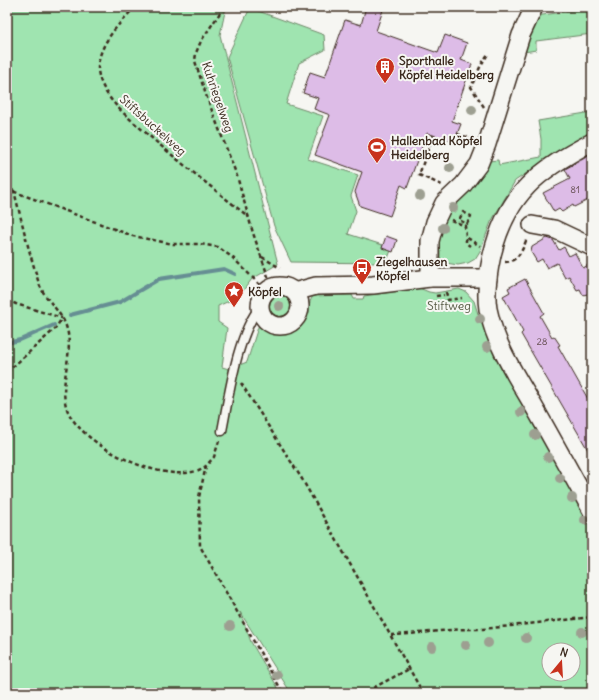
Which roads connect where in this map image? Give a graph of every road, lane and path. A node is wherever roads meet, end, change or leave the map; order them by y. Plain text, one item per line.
1 (135, 7) edge
2 (224, 7) edge
3 (534, 7) edge
4 (488, 54) dead end
5 (468, 76) dead end
6 (474, 78) junction
7 (496, 115) junction
8 (457, 134) dead end
9 (433, 135) dead end
10 (468, 137) dead end
11 (592, 142) edge
12 (7, 186) edge
13 (7, 189) edge
14 (14, 191) junction
15 (453, 194) junction
16 (438, 214) junction
17 (249, 217) junction
18 (462, 223) junction
19 (532, 225) joint
20 (466, 238) junction
21 (470, 246) dead end
22 (592, 247) edge
23 (487, 254) junction
24 (261, 256) junction
25 (280, 268) dead end
26 (430, 278) junction
27 (488, 278) junction
28 (269, 290) junction
29 (294, 292) junction
30 (447, 294) dead end
31 (436, 296) dead end
32 (462, 298) dead end
33 (7, 300) edge
34 (448, 300) dead end
35 (260, 307) junction
36 (63, 318) junction
37 (7, 372) edge
38 (232, 375) junction
39 (222, 431) joint
40 (206, 466) junction
41 (592, 510) edge
42 (592, 617) edge
43 (391, 635) junction
44 (409, 669) junction
45 (283, 693) edge
46 (369, 693) edge
47 (423, 693) edge

1 - 17 path, Stiftsbuckelweg
2 - 17 path, Kuhriegelweg
3 - 7 street
4 - 6 path
5 - 6 path
6 - 7 path
7 - 15 street
8 - 10 path
9 - 15 path
11 - 23 street
12 - 14 path
13 - 14 path
14 - 28 path
14 - 36 path
15 - 16 street
16 - 18 path
16 - 26 street
17 - 24 path, Kuhriegelweg
18 - 18 path
18 - 20 path
19 - 22 street
19 - 23 path
20 - 21 path
20 - 23 path
23 - 27 street
24 - 25 path
24 - 28 path, Kuhriegelweg
26 - 27 street
26 - 29 street
27 - 41 street
28 - 29 street
28 - 35 street
29 - 35 street
30 - 31 path
32 - 34 path
33 - 36 path
35 - 38 lane
36 - 37 path
36 - 40 path
38 - 39 lane
38 - 43 path
39 - 40 path
40 - 45 path
42 - 43 path
43 - 44 path
44 - 46 path
44 - 47 path

